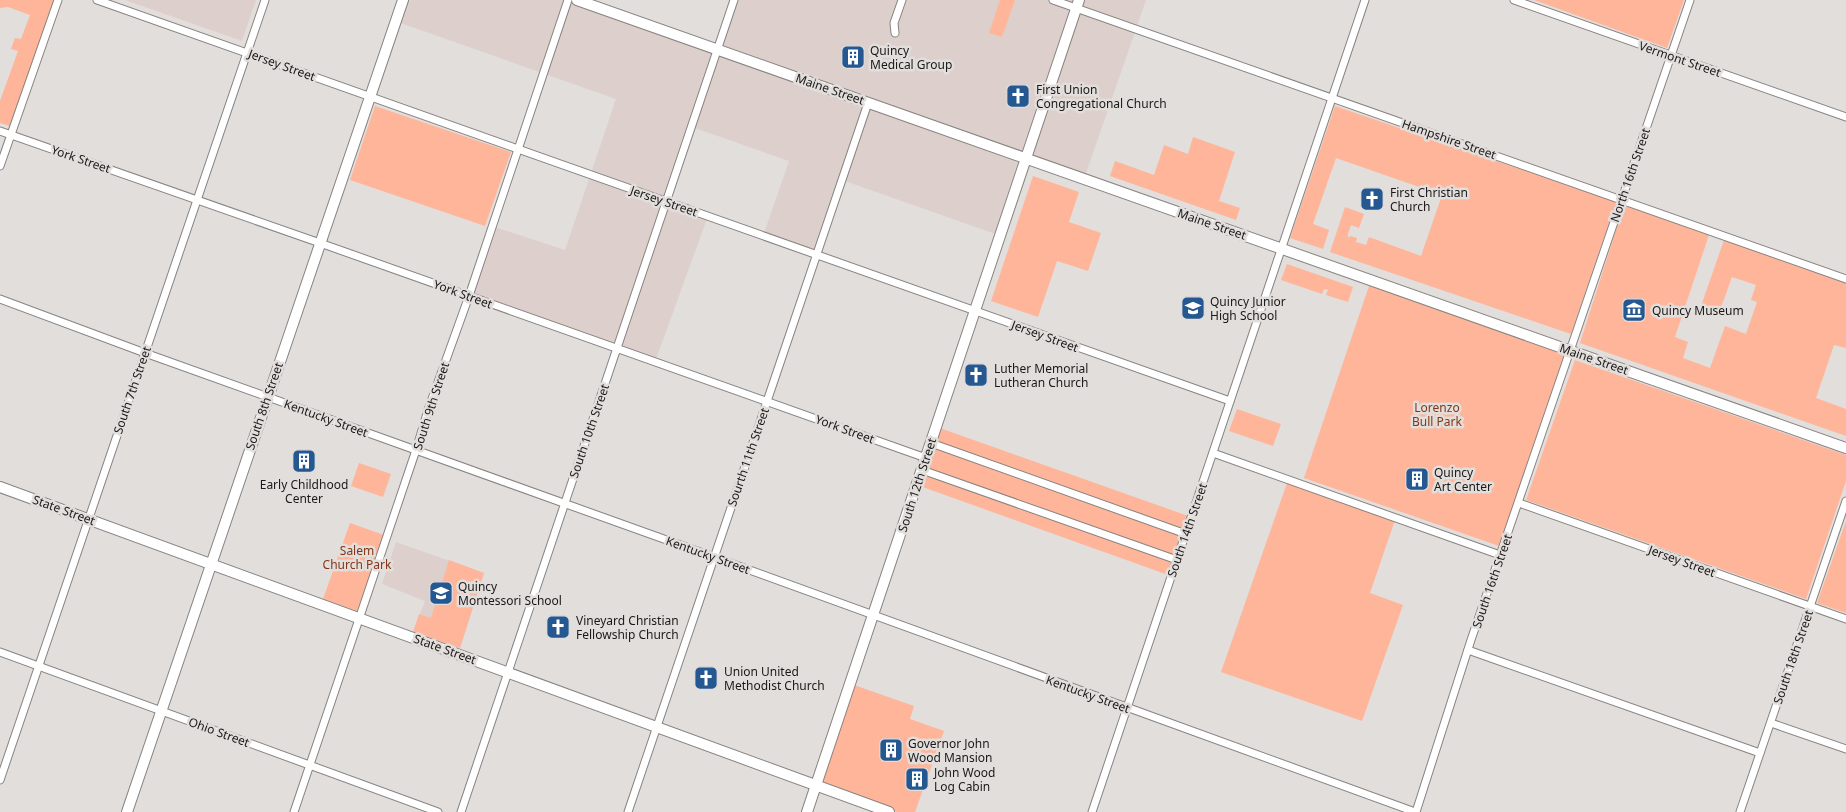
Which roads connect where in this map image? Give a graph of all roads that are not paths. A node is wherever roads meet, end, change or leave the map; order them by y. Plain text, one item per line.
1 (58, 0) edge
2 (97, 0) edge
3 (265, 0) edge
4 (403, 0) edge
5 (568, 0) edge
6 (578, 0) edge
7 (734, 0) edge
8 (902, 0) edge
9 (1052, 0) edge
10 (1365, 0) edge
11 (1514, 0) edge
12 (1690, 0) edge
13 (1078, 4) edge
14 (895, 33) dead end
15 (718, 50) junction
16 (247, 52) junction
17 (1672, 56) junction
18 (370, 97) junction
19 (1332, 98) junction
20 (868, 103) junction
21 (1846, 117) edge
22 (0, 131) edge
23 (11, 135) junction
24 (517, 149) junction
25 (1026, 159) junction
26 (0, 166) edge
27 (198, 199) junction
28 (1622, 200) junction
29 (666, 202) junction
30 (320, 243) junction
31 (1282, 249) junction
32 (817, 255) junction
33 (1846, 279) edge
34 (468, 296) junction
35 (0, 299) edge
36 (975, 311) junction
37 (617, 348) junction
38 (1570, 350) junction
39 (145, 353) junction
40 (268, 396) junction
41 (1230, 401) junction
42 (767, 402) junction
43 (931, 443) junction
44 (1846, 448) edge
45 (416, 450) junction
46 (1213, 453) junction
47 (926, 458) junction
48 (922, 470) junction
49 (0, 486) edge
50 (1846, 501) edge
51 (1519, 503) junction
52 (565, 504) junction
53 (89, 519) junction
54 (1186, 534) junction
55 (1500, 555) junction
56 (714, 557) junction
57 (1177, 560) junction
58 (210, 564) junction
59 (1811, 607) junction
60 (874, 616) junction
61 (359, 618) junction
62 (1846, 619) edge
63 (1468, 650) junction
64 (0, 652) edge
65 (39, 666) junction
66 (508, 672) junction
67 (1127, 708) junction
68 (161, 710) junction
69 (1771, 723) junction
70 (657, 727) junction
71 (1846, 749) edge
72 (1760, 754) junction
73 (310, 765) junction
74 (0, 780) edge
75 (816, 785) junction
76 (126, 812) edge
77 (294, 812) edge
78 (438, 812) edge
79 (461, 812) edge
80 (628, 812) edge
81 (808, 812) edge
82 (889, 812) edge
83 (1092, 812) edge
84 (1415, 812) edge
85 (1740, 812) edge

1 - 23 street
2 - 16 street, Jersey Street
3 - 16 street, South 7th Street
4 - 18 street, South 8th Street
5 - 24 street, South 9th Street
6 - 15 street, Maine Street
7 - 15 street, South 10th Street
8 - 14 street
9 - 13 street, Hampshire Street
10 - 19 street, South 14th Street
11 - 17 street, Vermont Street
12 - 17 street, North 16th Street
13 - 19 street, Hampshire Street
13 - 25 street, South 12th Street
15 - 20 street, Maine Street
15 - 29 street, South 10th Street
16 - 18 street, Jersey Street
16 - 27 street, South 7th Street
17 - 21 street, Vermont Street
17 - 28 street, North 16th Street
18 - 24 street, Jersey Street
18 - 30 street, South 8th Street
19 - 28 street, Hampshire Street
19 - 31 street, South 14th Street
20 - 25 street, Maine Street
20 - 32 street, Sourth 11th Street
22 - 23 street, York Street
23 - 26 street
23 - 27 street, York Street
24 - 29 street, Jersey Street
24 - 34 street, South 9th Street
25 - 31 street, Maine Street
25 - 36 street, South 12th Street
27 - 30 street, York Street
27 - 39 street, South 7th Street
28 - 33 street, Hampshire Street
28 - 38 street, North 16th Street
29 - 32 street, Jersey Street
29 - 37 street, South 10th Street
30 - 34 street, York Street
30 - 40 street, South 8th Street
31 - 38 street, Maine Street
31 - 41 street, South 14th Street
32 - 36 street, Jersey Street
32 - 42 street, Sourth 11th Street
34 - 37 street, York Street
34 - 45 street, South 9th Street
35 - 39 street, Kentucky Street
36 - 41 street, Jersey Street
36 - 43 street, South 12th Street
37 - 42 street, York Street
37 - 52 street, South 10th Street
38 - 44 street, Maine Street
38 - 51 street, South 16th Street
39 - 40 street, Kentucky Street
39 - 53 street, South 7th Street
40 - 45 street, Kentucky Street
40 - 58 street, South 8th Street
41 - 46 street, South 14th Street
42 - 47 street, York Street
42 - 56 street, Sourth 11th Street
43 - 47 street, South 12th Street
43 - 54 street
45 - 52 street, Kentucky Street
45 - 61 street, South 9th Street
46 - 54 street, South 14th Street
46 - 55 street
47 - 48 street, South 12th Street
48 - 57 street
48 - 60 street, South 12th Street
49 - 53 street, State Street
50 - 59 street, South 18th Street
51 - 55 street, South 16th Street
51 - 59 street, Jersey Street
52 - 56 street, Kentucky Street
52 - 66 street, South 10th Street
53 - 58 street, State Street
53 - 65 street, South 7th Street
54 - 57 street, South 14th Street
55 - 63 street, South 16th Street
56 - 60 street, Kentucky Street
56 - 70 street, Sourth 11th Street
57 - 67 street, South 14th Street
58 - 61 street, State Street
58 - 68 street, South 8th Street
59 - 62 street, Jersey Street
59 - 69 street, South 18th Street
60 - 67 street, Kentucky Street
60 - 75 street, South 12th Street
61 - 66 street, State Street
61 - 73 street, South 9th Street
63 - 72 street
63 - 84 street, South 16th Street
64 - 65 street, Ohio Street
65 - 68 street, Ohio Street
65 - 74 street, South 7th Street
66 - 70 street, State Street
66 - 79 street, South 10th Street
67 - 83 street, South 14th Street
67 - 84 street, Kentucky Street
68 - 73 street, Ohio Street
68 - 76 street, South 8th Street
69 - 71 street
69 - 72 street, South 18th Street
70 - 75 street, State Street
70 - 80 street, Sourth 11th Street
72 - 85 street, South 18th Street
73 - 77 street, South 9th Street
73 - 78 street, Ohio Street
75 - 81 street, South 12th Street
75 - 82 street, State Street

